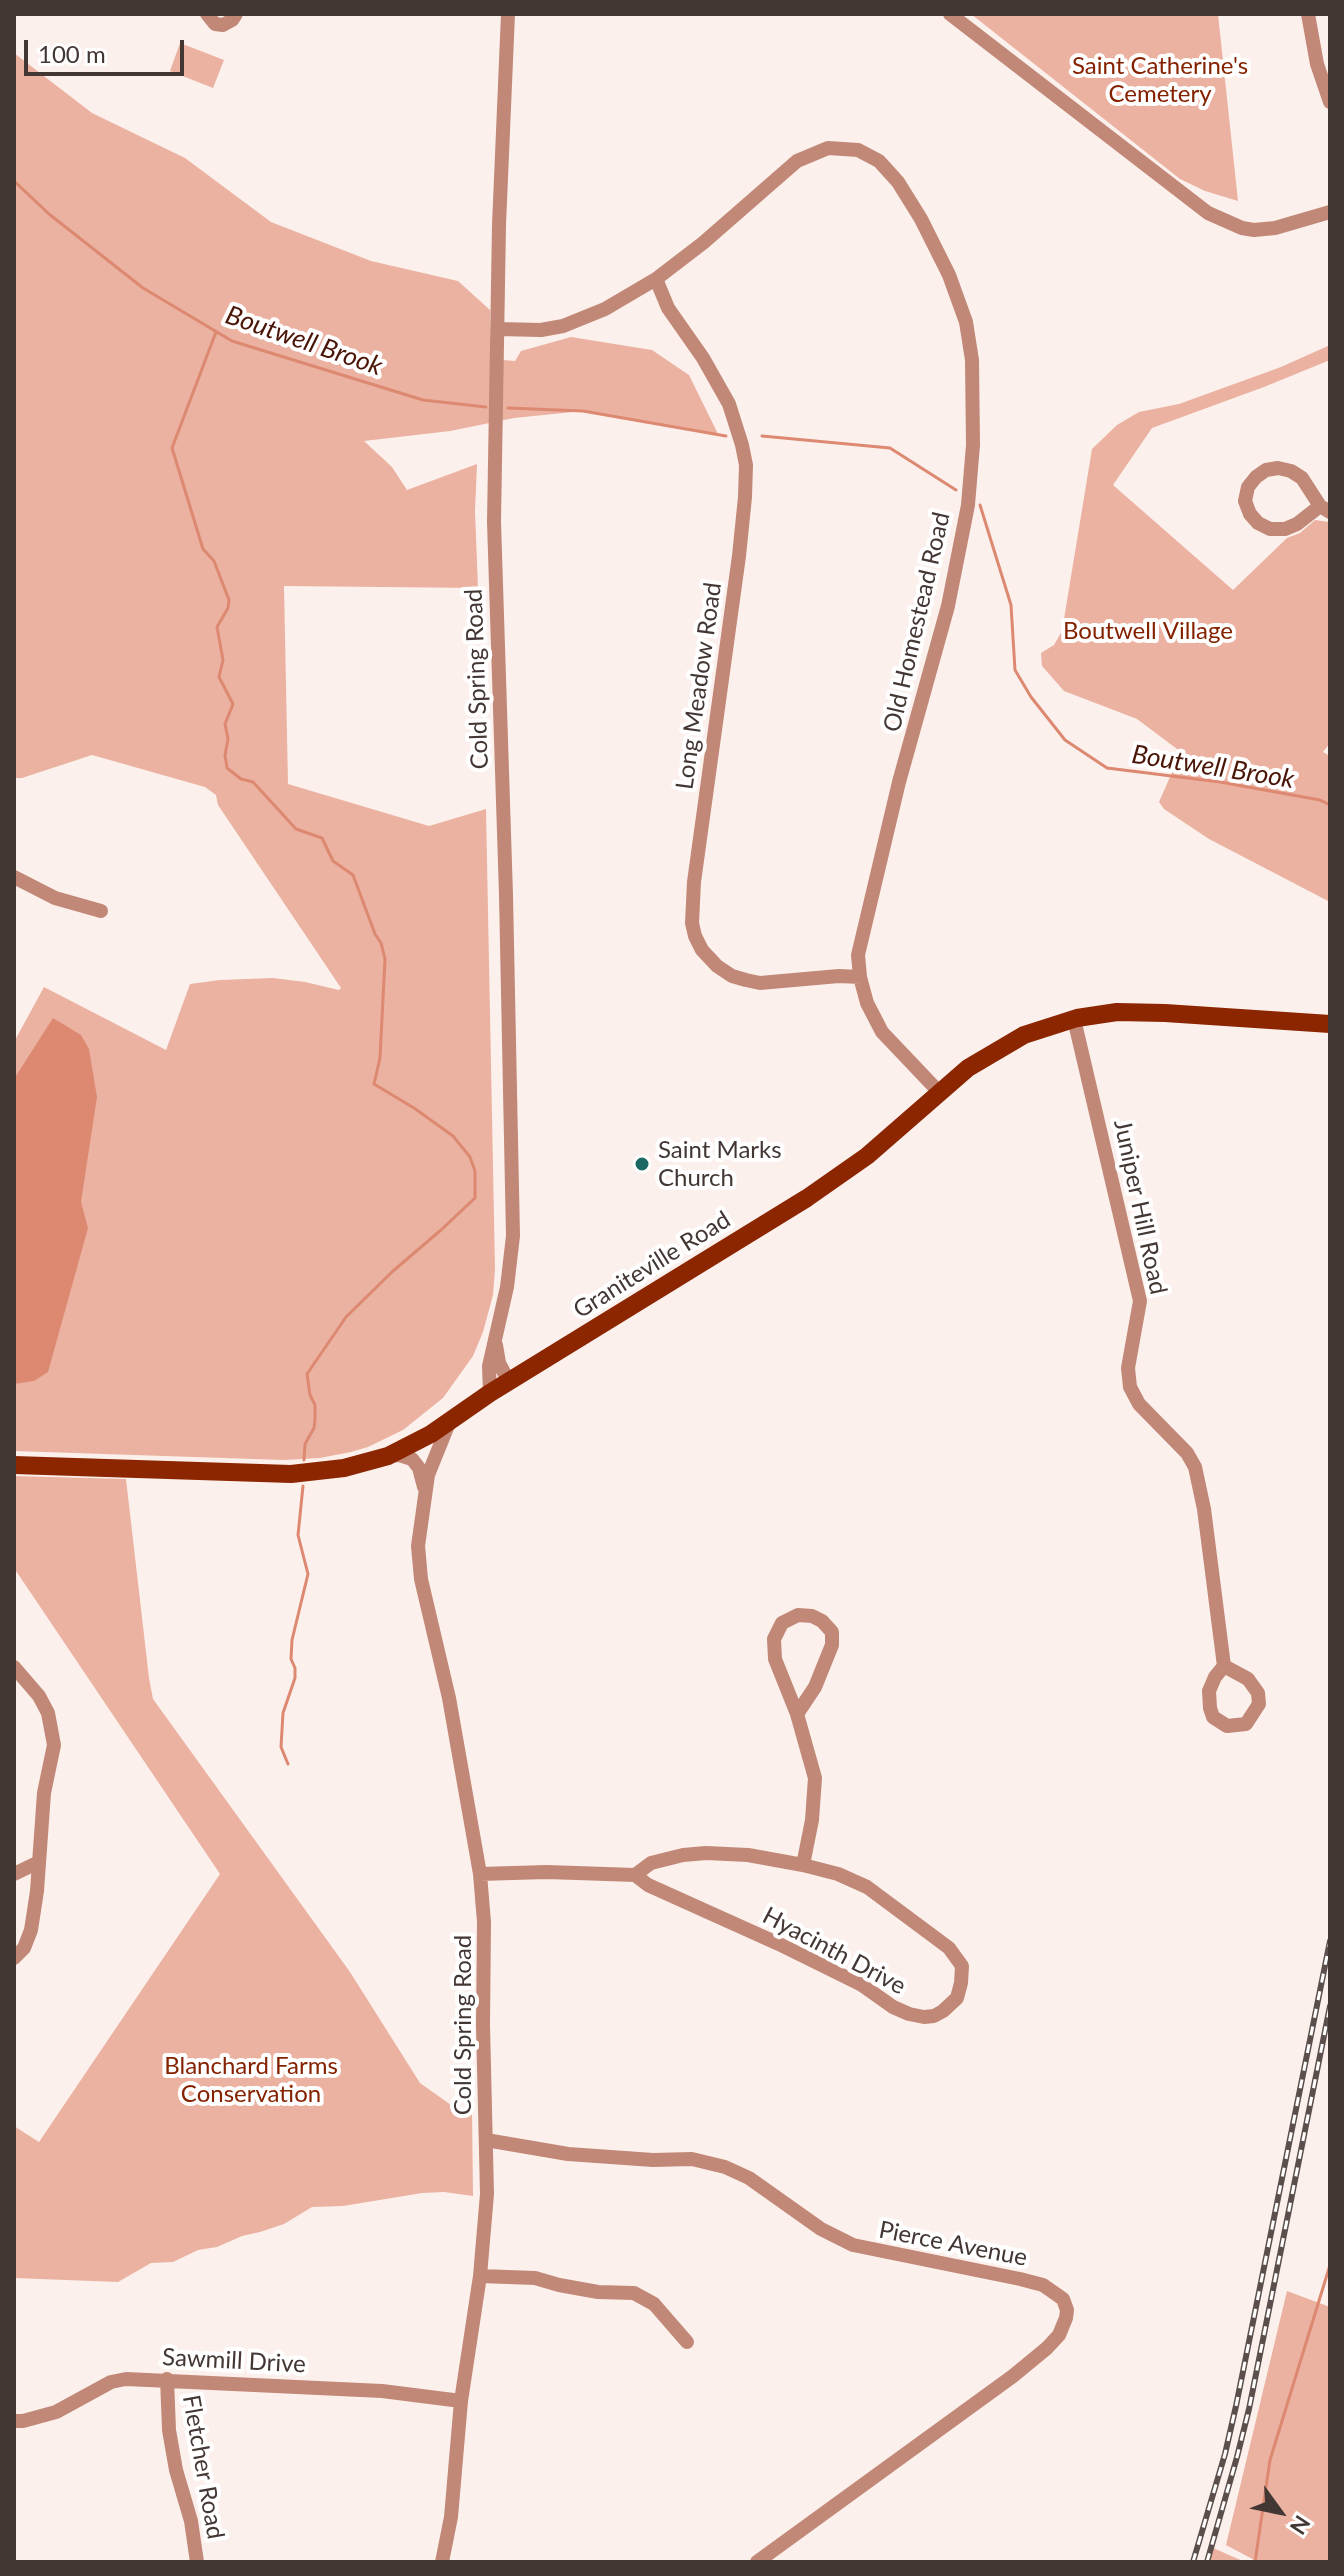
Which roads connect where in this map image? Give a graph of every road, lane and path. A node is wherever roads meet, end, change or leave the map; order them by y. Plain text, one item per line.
1 (207, 14) edge
2 (236, 14) edge
3 (508, 14) edge
4 (950, 14) edge
5 (1308, 14) edge
6 (1330, 102) edge
7 (1330, 212) edge
8 (656, 279) junction
9 (498, 329) junction
10 (1325, 509) edge
11 (14, 877) edge
12 (101, 911) dead end
13 (860, 977) junction
14 (1074, 1019) junction
15 (1330, 1024) edge
16 (939, 1092) junction
17 (496, 1340) junction
18 (509, 1382) junction
19 (490, 1393) junction
20 (449, 1423) junction
21 (388, 1456) junction
22 (14, 1465) edge
23 (424, 1490) junction
24 (1224, 1666) dead end
25 (14, 1667) edge
26 (797, 1714) junction
27 (39, 1862) junction
28 (803, 1865) junction
29 (14, 1874) edge
30 (480, 1874) junction
31 (635, 1875) junction
32 (14, 1958) edge
33 (486, 2140) junction
34 (480, 2276) junction
35 (687, 2342) dead end
36 (167, 2379) junction
37 (461, 2401) junction
38 (14, 2421) edge
39 (197, 2562) edge
40 (442, 2562) edge
41 (757, 2562) edge

1 - 2 street
3 - 9 street, Cold Spring Road
4 - 7 street
5 - 6 street
8 - 9 street, Old Homestead Road
8 - 13 street, Long Meadow Road
8 - 13 street, Old Homestead Road
9 - 17 street, Cold Spring Road
10 - 10 street
11 - 12 street
13 - 16 street, Old Homestead Road
14 - 15 main road, Graniteville Road
14 - 16 main road, Graniteville Road
14 - 24 street, Juniper Hill Road
16 - 18 main road, Graniteville Road
17 - 18 street, Cold Spring Road
17 - 19 street, Cold Spring Road
18 - 19 main road, Graniteville Road
19 - 20 main road, Graniteville Road
20 - 21 main road, Graniteville Road
20 - 23 street, Cold Spring Road
21 - 22 main road, Graniteville Road
21 - 23 street
23 - 30 street, Cold Spring Road
25 - 27 street
26 - 26 street
26 - 28 street
27 - 29 street
27 - 32 street
28 - 31 street, Hyacinth Drive
28 - 31 street, Hyacinth Drive
30 - 31 street, Hyacinth Drive
30 - 33 street, Cold Spring Road
33 - 34 street, Cold Spring Road
33 - 41 street, Pierce Avenue
34 - 35 street
34 - 37 street, Cold Spring Road
36 - 37 street, Sawmill Drive
36 - 38 street, Sawmill Drive
36 - 39 street, Fletcher Road
37 - 40 street, Cold Spring Road

